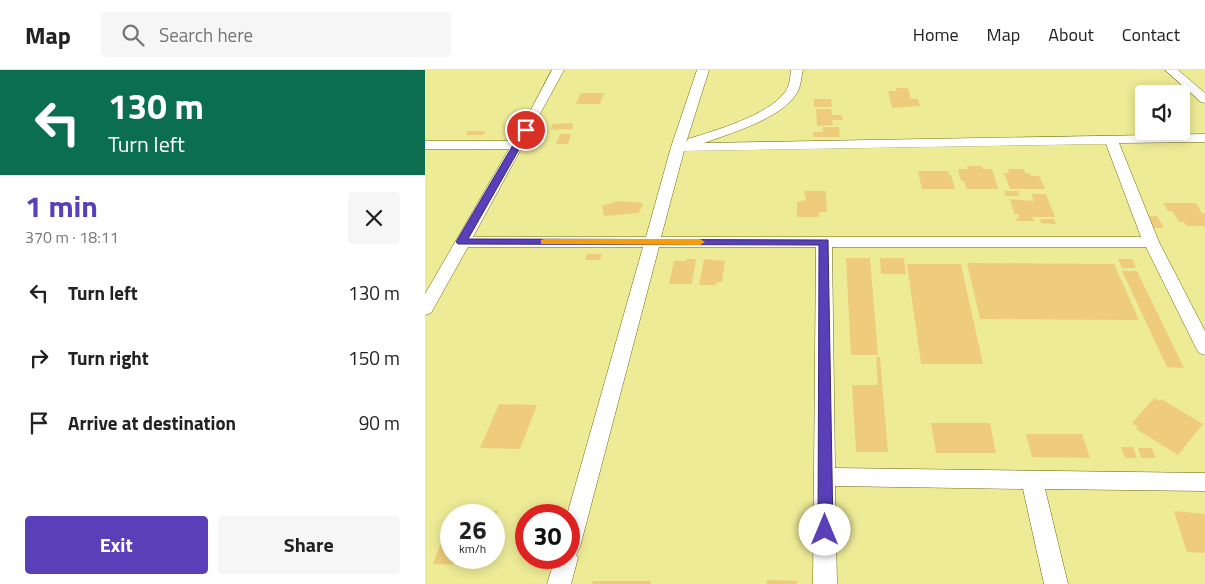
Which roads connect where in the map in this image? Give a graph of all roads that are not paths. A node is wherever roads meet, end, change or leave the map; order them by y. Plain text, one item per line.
1 (558, 70) edge
2 (703, 70) edge
3 (797, 70) edge
4 (1171, 70) edge
5 (1205, 99) edge
6 (1205, 138) edge
7 (1111, 140) junction
8 (425, 145) edge
9 (518, 145) junction
10 (679, 147) junction
11 (461, 242) junction
12 (652, 242) junction
13 (824, 242) junction
14 (1151, 242) junction
15 (425, 309) edge
16 (1205, 348) edge
17 (825, 477) junction
18 (1032, 480) junction
19 (1205, 482) edge
20 (580, 507) edge
21 (563, 569) edge
22 (559, 584) edge
23 (825, 584) edge
24 (1055, 584) edge

1 - 9 street
2 - 10 street
3 - 10 street
4 - 5 street
6 - 7 street
7 - 10 street
7 - 14 street
8 - 9 street
9 - 11 street
10 - 12 street
11 - 12 street
11 - 15 street
12 - 13 street
12 - 20 street
13 - 14 street
13 - 17 street
14 - 16 street
17 - 18 street
17 - 23 street
18 - 19 street
18 - 24 street
21 - 22 street

